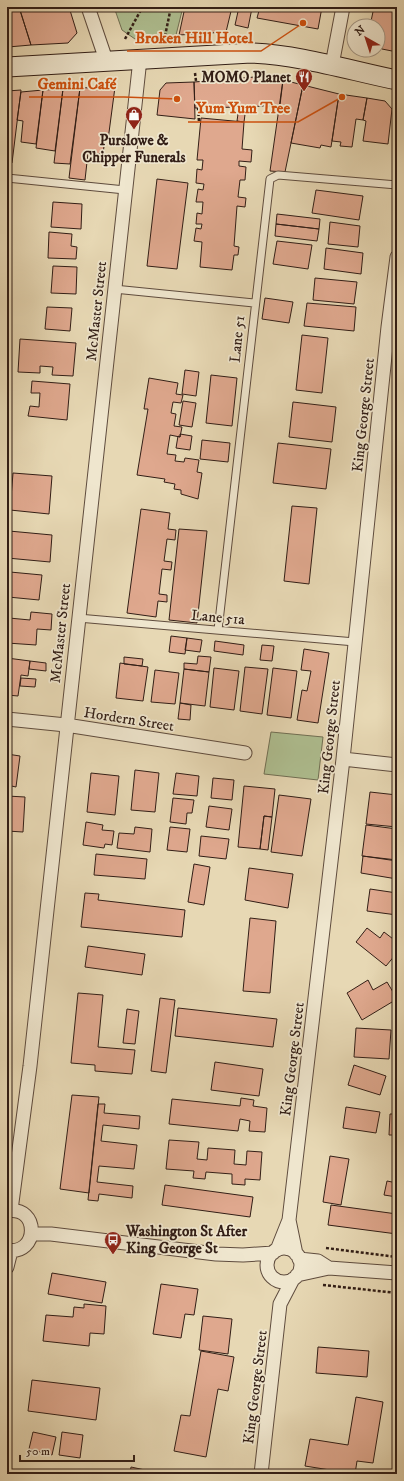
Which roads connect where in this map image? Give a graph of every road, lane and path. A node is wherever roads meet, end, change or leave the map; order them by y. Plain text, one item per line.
1 (88, 7) edge
2 (148, 7) edge
3 (171, 7) edge
4 (343, 7) edge
5 (140, 8) edge
6 (125, 39) dead end
7 (164, 42) dead end
8 (140, 59) junction
9 (106, 60) junction
10 (332, 65) junction
11 (7, 67) edge
12 (195, 73) dead end
13 (397, 80) edge
14 (196, 81) dead end
15 (198, 108) dead end
16 (199, 122) dead end
17 (7, 178) edge
18 (397, 185) edge
19 (126, 190) junction
20 (397, 258) edge
21 (114, 289) junction
22 (254, 302) junction
23 (78, 618) junction
24 (218, 630) junction
25 (355, 642) junction
26 (7, 719) edge
27 (66, 725) junction
28 (245, 753) dead end
29 (343, 759) junction
30 (397, 765) edge
31 (9, 1210) edge
32 (289, 1220) junction
33 (32, 1234) junction
34 (319, 1248) dead end
35 (9, 1250) edge
36 (275, 1252) junction
37 (243, 1255) junction
38 (298, 1256) junction
39 (397, 1257) edge
40 (7, 1267) edge
41 (330, 1268) junction
42 (397, 1273) edge
43 (271, 1275) junction
44 (295, 1277) junction
45 (316, 1284) dead end
46 (397, 1293) edge
47 (280, 1304) junction
48 (261, 1474) edge

1 - 9 street
2 - 5 path
3 - 7 path
4 - 10 street
5 - 6 path
8 - 9 main road
8 - 10 main road
8 - 19 street, McMaster Street
9 - 11 main road
10 - 13 main road
12 - 14 path
15 - 16 path
17 - 19 lane
18 - 22 lane, Lane 51
19 - 21 street, McMaster Street
20 - 25 street, King George Street
21 - 22 lane
21 - 23 street, McMaster Street
22 - 24 lane, Lane 51
23 - 24 lane, Lane 51a
23 - 27 street, McMaster Street
24 - 25 lane, Lane 51a
25 - 29 street, King George Street
26 - 27 street, Hordern Street
27 - 28 street, Hordern Street
27 - 31 street, McMaster Street
29 - 30 street
29 - 32 street, King George Street
31 - 33 street
32 - 36 street, King George Street
32 - 38 street, King George Street
33 - 35 street
33 - 37 street
34 - 39 path
35 - 40 street
36 - 37 street
36 - 38 street
36 - 43 street
37 - 43 street
38 - 41 street
38 - 44 street
41 - 42 street
41 - 44 street
43 - 44 street
43 - 47 street, King George Street
44 - 47 street, King George Street
45 - 46 path
47 - 48 street, King George Street

